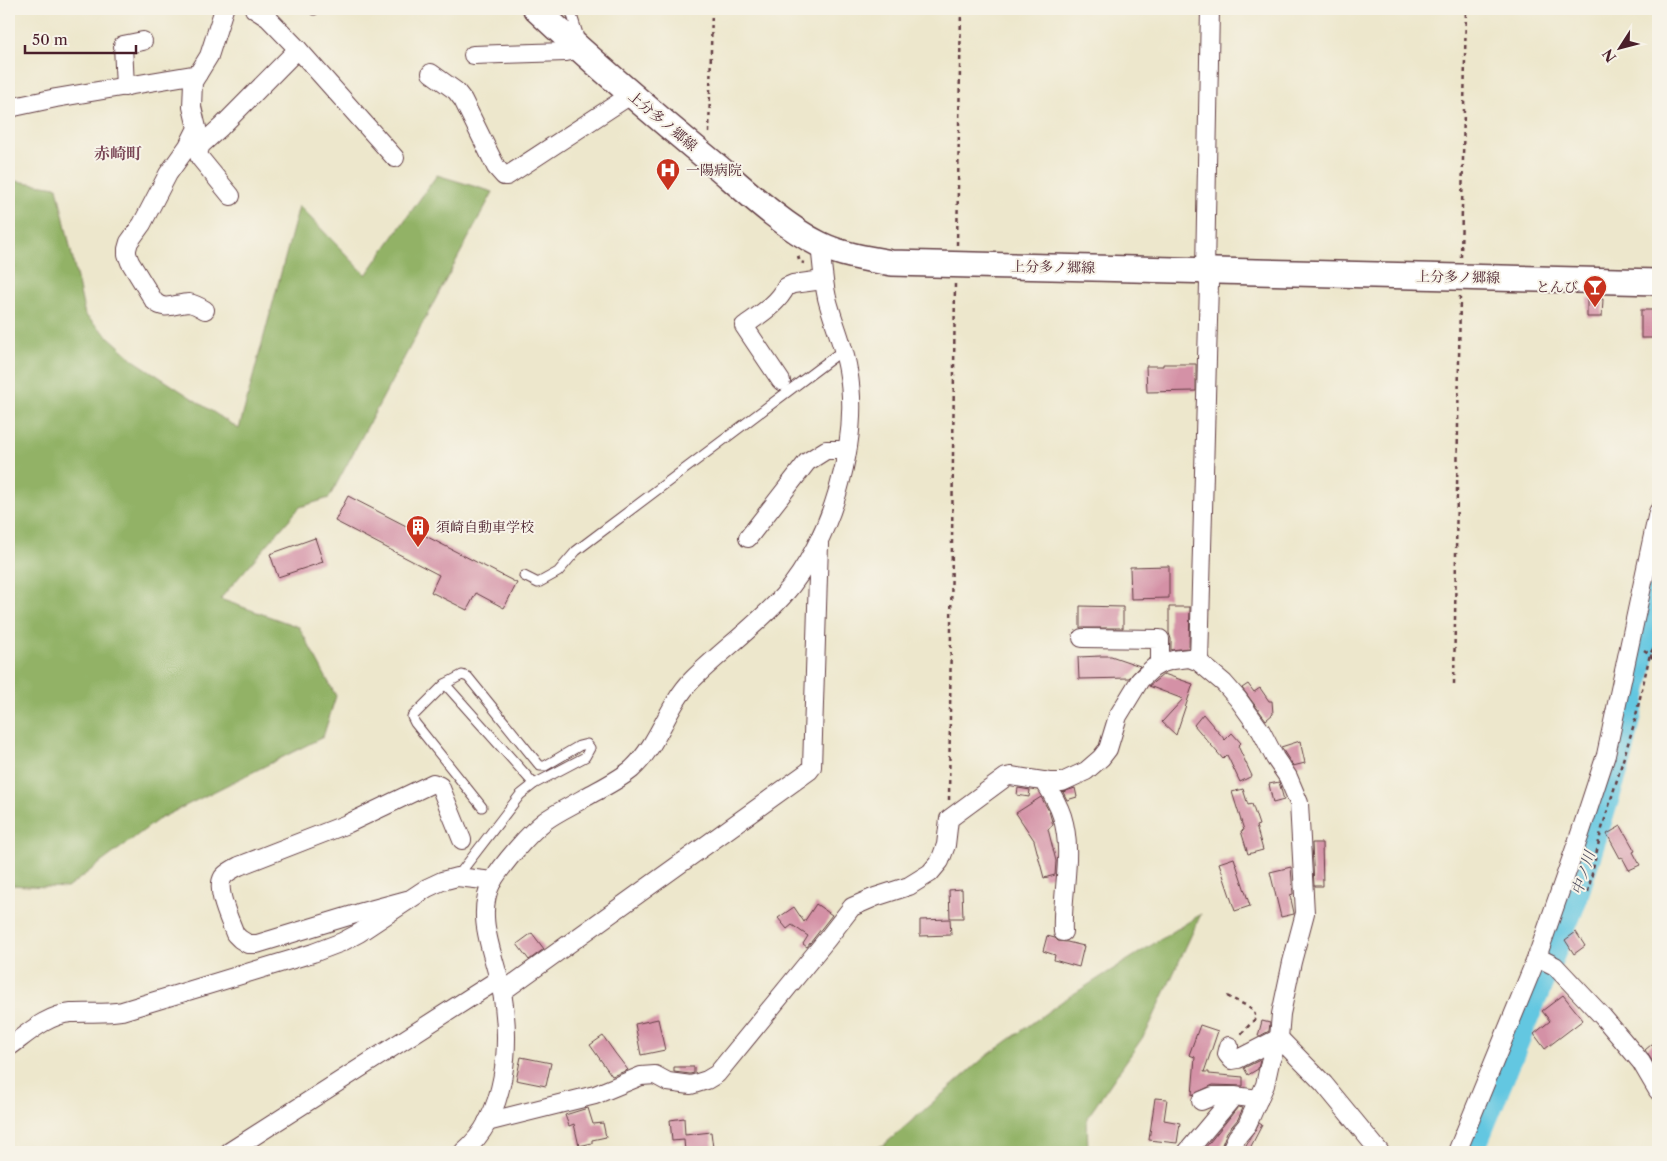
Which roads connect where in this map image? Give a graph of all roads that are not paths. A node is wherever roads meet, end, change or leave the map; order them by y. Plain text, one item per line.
1 (224, 9) edge
2 (254, 9) edge
3 (536, 9) edge
4 (570, 9) edge
5 (1210, 9) edge
6 (143, 41) dead end
7 (584, 48) junction
8 (298, 49) junction
9 (473, 55) dead end
10 (431, 72) dead end
11 (198, 74) junction
12 (125, 87) junction
13 (632, 94) junction
14 (9, 110) edge
15 (196, 142) junction
16 (396, 158) dead end
17 (232, 196) dead end
18 (812, 254) junction
19 (1204, 270) junction
20 (823, 280) junction
21 (1658, 282) edge
22 (205, 310) dead end
23 (843, 350) junction
24 (781, 381) dead end
25 (846, 450) junction
26 (1658, 512) edge
27 (748, 538) dead end
28 (819, 539) junction
29 (524, 576) dead end
30 (1082, 638) dead end
31 (1199, 662) junction
32 (1160, 664) junction
33 (445, 684) junction
34 (1044, 781) junction
35 (534, 784) junction
36 (482, 808) dead end
37 (462, 840) dead end
38 (457, 877) junction
39 (493, 881) junction
40 (407, 900) junction
41 (1063, 932) dead end
42 (1545, 961) junction
43 (500, 986) junction
44 (1279, 1038) junction
45 (1229, 1046) road end
46 (9, 1047) edge
47 (1658, 1090) edge
48 (1234, 1096) junction
49 (1259, 1099) junction
50 (1201, 1101) dead end
51 (487, 1122) junction
52 (229, 1152) edge
53 (463, 1152) edge
54 (1188, 1152) edge
55 (1230, 1152) edge
56 (1380, 1152) edge
57 (1458, 1152) edge

1 - 11 street
2 - 8 street
3 - 7 main road, 上分多ノ郷線
4 - 7 lane
5 - 19 street
6 - 12 street
7 - 9 street
7 - 13 main road, 上分多ノ郷線
8 - 15 street
8 - 16 street
10 - 13 street
11 - 12 street
11 - 15 street
12 - 14 street
13 - 18 main road, 上分多ノ郷線
15 - 17 street
15 - 22 street
18 - 19 main road, 上分多ノ郷線
18 - 20 street
19 - 21 main road, 上分多ノ郷線
19 - 31 street
20 - 23 street
20 - 24 street
23 - 25 street
23 - 29 lane
25 - 27 street
25 - 28 street
26 - 42 street
28 - 39 street
28 - 43 street
30 - 32 street
31 - 32 street
31 - 44 street
32 - 34 street
33 - 35 lane
33 - 35 lane
33 - 36 lane
34 - 41 street
34 - 51 street
35 - 38 lane
37 - 40 street
38 - 39 street
38 - 40 street
39 - 43 street
40 - 46 street
42 - 47 street
42 - 57 street
43 - 51 street
43 - 52 street
44 - 45 street
44 - 49 street
44 - 56 street
48 - 49 street
48 - 50 street
48 - 54 street
49 - 55 street
51 - 53 street

